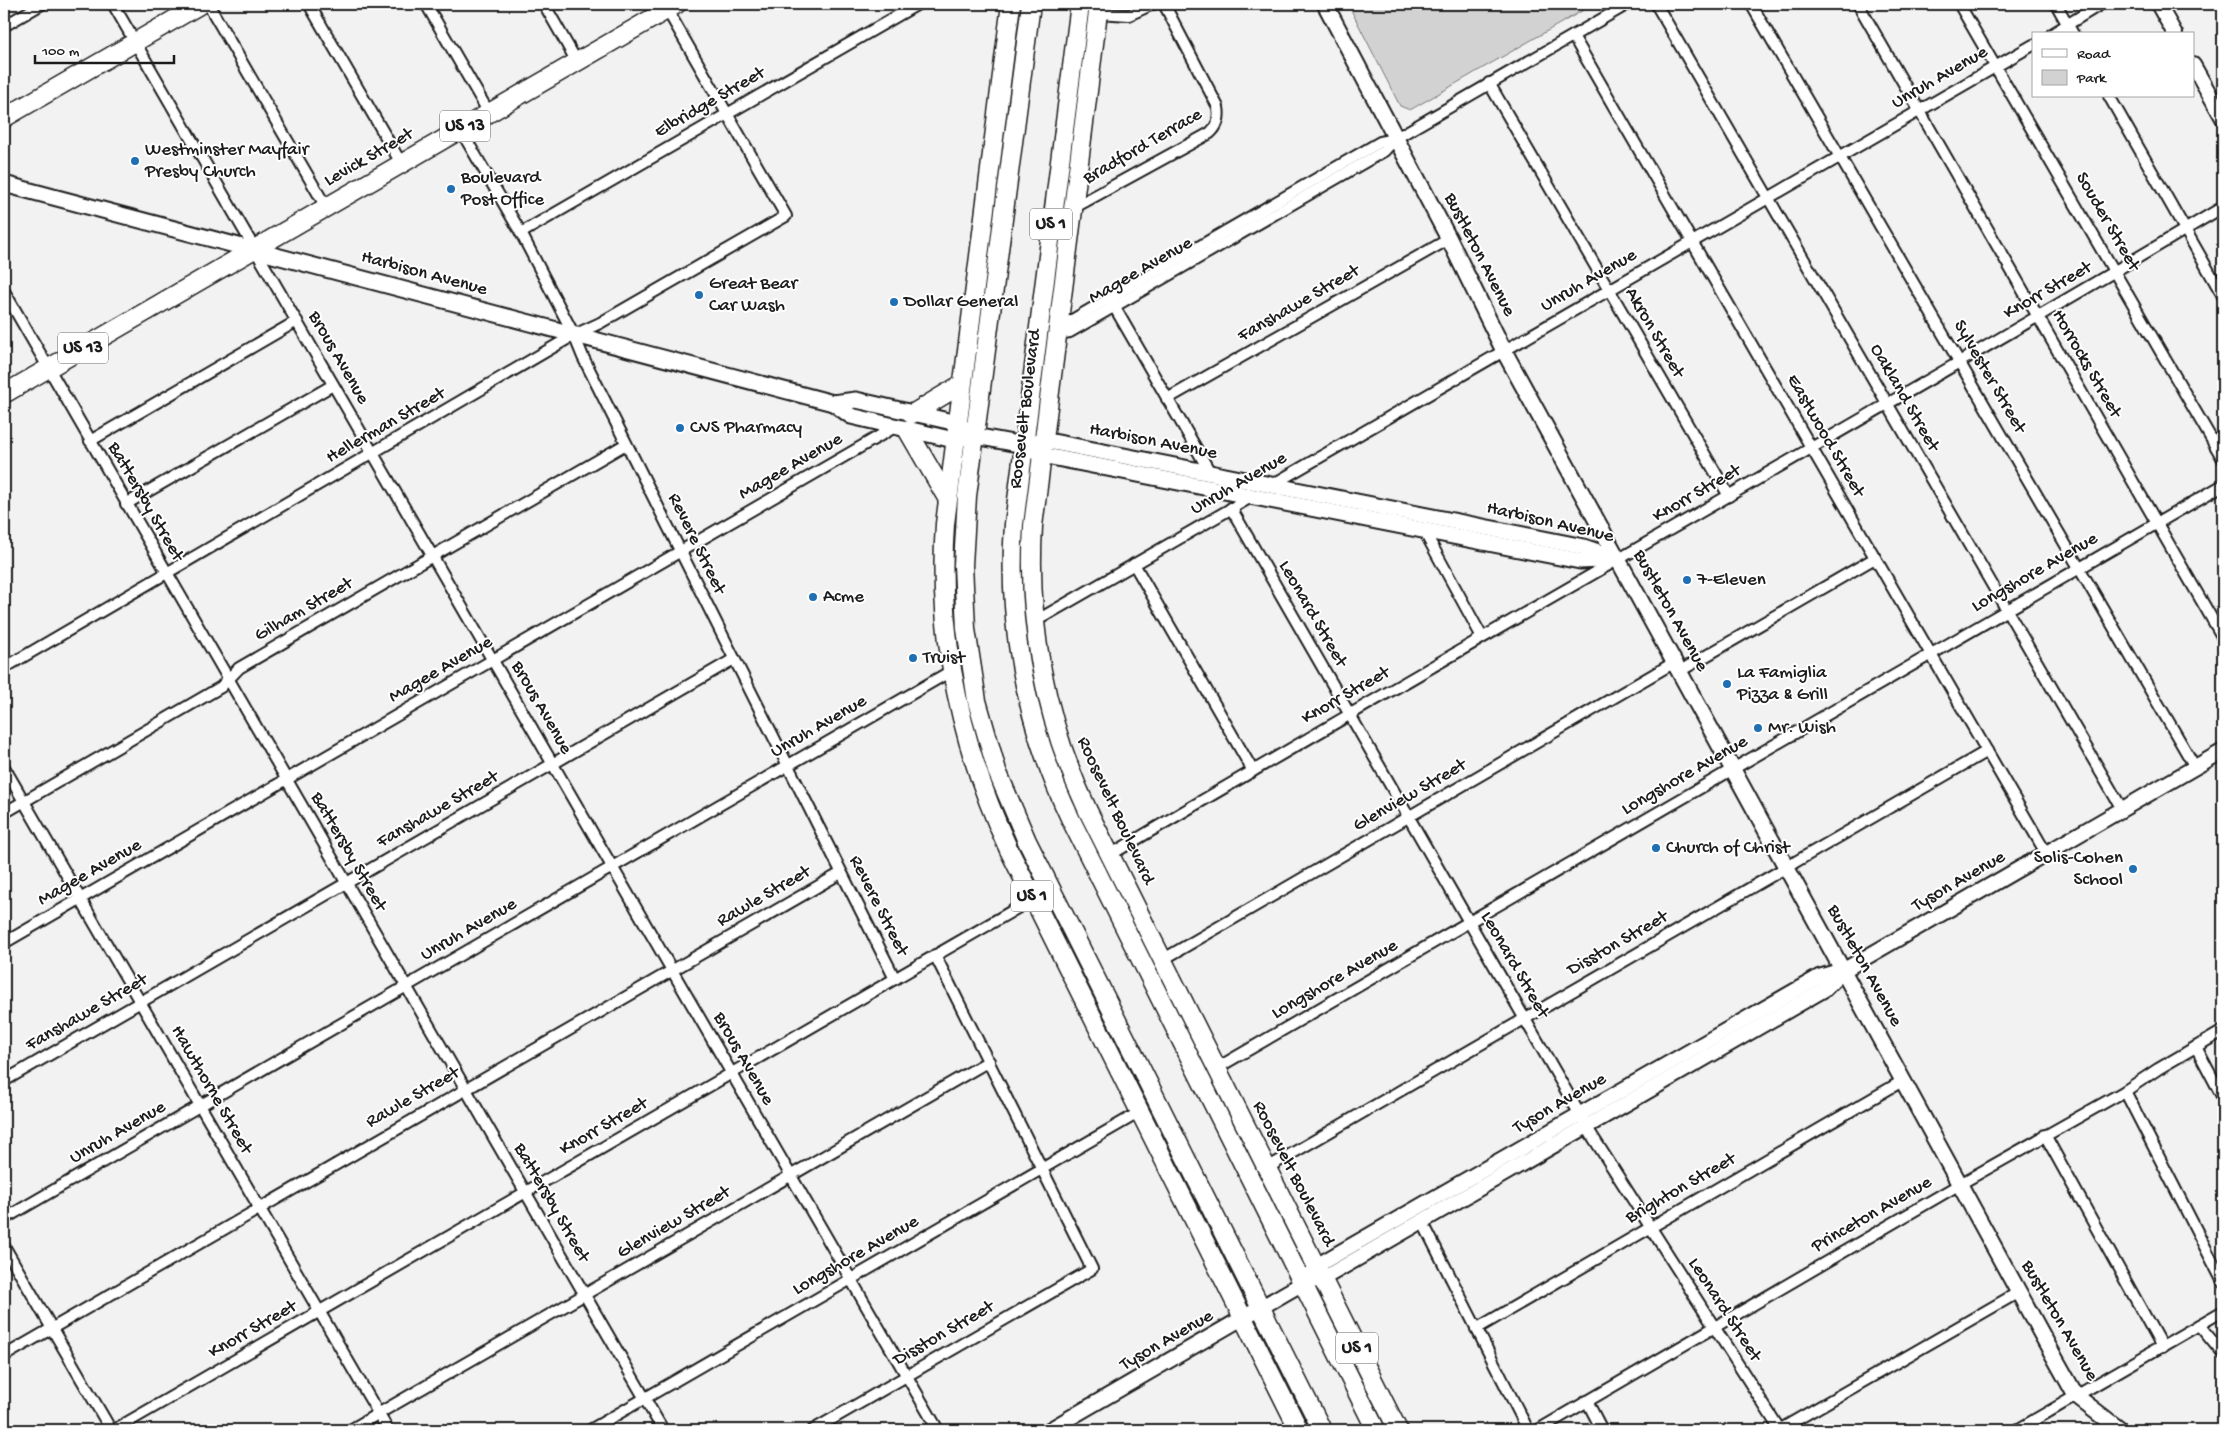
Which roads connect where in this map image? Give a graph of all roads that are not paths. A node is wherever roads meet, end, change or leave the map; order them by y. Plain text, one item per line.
1 (42, 4) edge
2 (113, 4) edge
3 (201, 4) edge
4 (208, 4) edge
5 (309, 4) edge
6 (426, 4) edge
7 (544, 4) edge
8 (918, 4) edge
9 (1010, 4) edge
10 (1016, 4) edge
11 (1031, 4) edge
12 (1080, 4) edge
13 (1153, 4) edge
14 (1164, 4) edge
15 (1325, 4) edge
16 (1628, 4) edge
17 (1656, 4) edge
18 (1751, 4) edge
19 (1858, 4) edge
20 (1959, 4) edge
21 (2056, 4) edge
22 (2101, 4) edge
23 (2158, 4) edge
24 (669, 6) edge
25 (1099, 8) edge
26 (1077, 23) junction
27 (4, 26) edge
28 (2070, 29) edge
29 (2174, 32) edge
30 (1573, 36) junction
31 (135, 42) junction
32 (2032, 46) edge
33 (577, 62) junction
34 (1995, 66) junction
35 (2194, 67) edge
36 (1022, 68) junction
37 (1489, 84) junction
38 (2109, 98) edge
39 (1087, 100) junction
40 (1920, 110) junction
41 (489, 113) junction
42 (727, 114) junction
43 (4, 118) edge
44 (2223, 118) edge
45 (460, 129) junction
46 (1396, 138) junction
47 (1841, 155) junction
48 (401, 163) junction
49 (4, 184) edge
50 (1769, 198) junction
51 (326, 207) junction
52 (2223, 207) edge
53 (1073, 208) junction
54 (1003, 216) junction
55 (2184, 230) junction
56 (521, 233) junction
57 (1449, 239) junction
58 (1693, 241) junction
59 (253, 248) junction
60 (2115, 272) junction
61 (1608, 289) junction
62 (4, 292) edge
63 (2223, 296) edge
64 (973, 299) junction
65 (1112, 302) junction
66 (2038, 317) junction
67 (297, 321) junction
68 (1057, 334) junction
69 (574, 335) junction
70 (1504, 351) junction
71 (1960, 362) junction
72 (48, 368) junction
73 (962, 384) junction
74 (333, 385) junction
75 (4, 394) edge
76 (1167, 400) junction
77 (833, 403) junction
78 (1887, 405) junction
79 (905, 424) junction
80 (956, 432) junction
81 (975, 436) junction
82 (90, 441) junction
83 (626, 444) junction
84 (1023, 445) junction
85 (1042, 448) junction
86 (1811, 448) junction
87 (374, 454) junction
88 (2223, 459) edge
89 (1211, 474) junction
90 (2223, 485) edge
91 (1270, 486) junction
92 (1729, 496) junction
93 (1252, 497) junction
94 (947, 498) junction
95 (126, 504) junction
96 (1231, 508) junction
97 (1415, 515) junction
98 (2157, 522) junction
99 (1423, 529) junction
100 (681, 552) junction
101 (432, 556) junction
102 (1875, 558) junction
103 (1619, 559) junction
104 (1134, 564) junction
105 (2079, 567) junction
106 (167, 573) junction
107 (2006, 609) junction
108 (1034, 622) junction
109 (1482, 637) junction
110 (2223, 638) edge
111 (1930, 654) junction
112 (734, 659) junction
113 (493, 660) junction
114 (1678, 667) junction
115 (4, 668) edge
116 (951, 671) junction
117 (228, 679) junction
118 (1349, 714) junction
119 (1987, 751) junction
120 (2223, 751) edge
121 (552, 764) junction
122 (788, 765) junction
123 (4, 767) edge
124 (2195, 767) junction
125 (1732, 768) junction
126 (1253, 771) junction
127 (286, 780) junction
128 (23, 801) junction
129 (2122, 810) junction
130 (4, 813) edge
131 (1408, 818) junction
132 (2046, 853) junction
133 (1110, 855) junction
134 (612, 867) junction
135 (1787, 867) junction
136 (841, 873) junction
137 (346, 883) junction
138 (80, 899) junction
139 (1033, 899) junction
140 (1469, 922) junction
141 (4, 943) edge
142 (935, 955) junction
143 (1162, 960) junction
144 (1844, 970) junction
145 (672, 971) junction
146 (895, 979) junction
147 (406, 986) junction
148 (140, 1002) junction
149 (1525, 1018) junction
150 (2223, 1031) edge
151 (2196, 1047) junction
152 (989, 1061) junction
153 (1217, 1068) junction
154 (731, 1073) junction
155 (1904, 1080) junction
156 (4, 1081) edge
157 (465, 1088) junction
158 (2125, 1091) junction
159 (2223, 1098) edge
160 (200, 1106) junction
161 (1140, 1112) junction
162 (1580, 1115) junction
163 (1587, 1128) junction
164 (2045, 1135) junction
165 (1043, 1168) junction
166 (1267, 1168) junction
167 (791, 1175) junction
168 (1960, 1184) junction
169 (525, 1193) junction
170 (1446, 1200) junction
171 (259, 1209) junction
172 (4, 1219) edge
173 (1422, 1221) junction
174 (1650, 1227) junction
175 (4, 1246) edge
176 (1092, 1269) joint
177 (1319, 1272) junction
178 (851, 1280) junction
179 (2223, 1282) edge
180 (1303, 1284) junction
181 (2019, 1292) junction
182 (584, 1295) junction
183 (1260, 1308) junction
184 (2223, 1311) edge
185 (319, 1312) junction
186 (1243, 1318) junction
187 (2198, 1325) junction
188 (52, 1328) junction
189 (1714, 1328) junction
190 (1476, 1329) junction
191 (2162, 1347) junction
192 (2223, 1354) edge
193 (4, 1356) edge
194 (907, 1376) junction
195 (1354, 1386) junction
196 (2076, 1396) junction
197 (644, 1399) junction
198 (1587, 1401) junction
199 (378, 1414) junction
200 (113, 1430) edge
201 (350, 1430) edge
202 (388, 1430) edge
203 (590, 1430) edge
204 (662, 1430) edge
205 (813, 1430) edge
206 (938, 1430) edge
207 (1049, 1430) edge
208 (1299, 1430) edge
209 (1322, 1430) edge
210 (1376, 1430) edge
211 (1385, 1430) edge
212 (1398, 1430) edge
213 (1528, 1430) edge
214 (1538, 1430) edge
215 (1602, 1430) edge
216 (1780, 1430) edge
217 (2017, 1430) edge
218 (2120, 1430) edge

1 - 27 street
2 - 31 street, Brous Avenue
3 - 31 highway
4 - 51 street
5 - 48 street
6 - 41 street
7 - 33 street
8 - 42 street, Elbridge Street
9 - 64 highway, US 1
10 - 36 highway
11 - 36 highway, US 1
12 - 26 highway, Roosevelt Boulevard / US 1
13 - 25 street
14 - 53 street, Bradford Terrace
15 - 46 main road, Bustleton Avenue
16 - 30 street, Magee Avenue
17 - 50 street, Oakland Street
18 - 47 street, Sylvester Street
19 - 40 street, Horrocks Street
20 - 34 street, Souder Street
21 - 28 street
22 - 28 street
23 - 29 street
24 - 33 highway, Levick Street / US 13
24 - 42 street
25 - 39 highway, Roosevelt Boulevard / US 1
26 - 39 highway
26 - 84 highway, Roosevelt Boulevard / US 1
30 - 37 street, Magee Avenue
30 - 58 street, Eastwood Street
31 - 43 highway
31 - 59 street, Brous Avenue
32 - 34 street, Unruh Avenue
33 - 41 highway, Levick Street / US 13
34 - 40 street, Unruh Avenue
34 - 60 street, Souder Street
35 - 44 street
36 - 54 highway, US 1
37 - 46 street, Magee Avenue
37 - 61 street, Akron Street
38 - 55 street
39 - 53 highway, Roosevelt Boulevard / US 1
40 - 47 street, Unruh Avenue
40 - 66 street, Horrocks Street
41 - 45 highway, Levick Street / US 13
42 - 56 street, Elbridge Street
42 - 69 street, Hellerman Street
45 - 48 highway, Levick Street / US 13
45 - 56 street, Revere Street
46 - 57 main road, Bustleton Avenue
46 - 65 street, Magee Avenue
47 - 50 street, Unruh Avenue
47 - 71 street, Sylvester Street
48 - 51 highway, Levick Street / US 13
49 - 59 main road, Harbison Avenue
50 - 58 street, Unruh Avenue
50 - 78 street, Oakland Street
51 - 59 highway, Levick Street / US 13
52 - 55 street, Knorr Street
53 - 68 highway, Roosevelt Boulevard / US 1
54 - 64 highway
54 - 81 highway, US 1
55 - 60 street, Knorr Street
55 - 63 street
56 - 69 street, Revere Street
57 - 70 main road, Bustleton Avenue
57 - 76 street, Fanshawe Street
58 - 61 street, Unruh Avenue
58 - 86 street, Eastwood Street
59 - 67 street, Brous Avenue
59 - 69 main road, Harbison Avenue
59 - 72 highway, Levick Street / US 13
60 - 66 street, Knorr Street
60 - 88 street, Souder Street
61 - 70 street, Unruh Avenue
61 - 92 street, Akron Street
62 - 72 street, Battersby Street
64 - 73 highway, US 1
65 - 68 street, Magee Avenue
65 - 76 street
66 - 71 street, Knorr Street
66 - 98 street, Horrocks Street
67 - 74 street, Brous Avenue
67 - 82 street
68 - 85 highway, Roosevelt Boulevard / US 1
69 - 77 main road, Harbison Avenue
69 - 83 street, Revere Street
69 - 87 street, Hellerman Street
70 - 91 street, Unruh Avenue
70 - 103 main road, Bustleton Avenue
71 - 78 street, Knorr Street
71 - 105 street, Sylvester Street
72 - 75 highway, Levick Street / US 13
72 - 82 street, Battersby Street
73 - 79 highway
73 - 80 highway, US 1
74 - 87 street, Brous Avenue
74 - 95 street
76 - 89 street
77 - 79 main road, Harbison Avenue
77 - 79 main road, Harbison Avenue
78 - 86 street, Knorr Street
78 - 107 street, Oakland Street
79 - 80 main road, Harbison Avenue
79 - 94 highway
79 - 100 street, Magee Avenue
80 - 81 main road, Harbison Avenue
80 - 94 highway, US 1
81 - 84 main road, Harbison Avenue
81 - 183 highway, US 1
82 - 95 street, Battersby Street
83 - 100 street, Revere Street
83 - 101 street, Gilham Street
84 - 85 main road, Harbison Avenue
84 - 180 highway, Roosevelt Boulevard / US 1
85 - 89 main road, Harbison Avenue
85 - 93 main road, Harbison Avenue
85 - 108 highway, Roosevelt Boulevard / US 1
86 - 92 street, Knorr Street
86 - 102 street, Eastwood Street
87 - 101 street, Brous Avenue
87 - 106 street, Hellerman Street
89 - 91 main road, Harbison Avenue
90 - 98 street, Longshore Avenue
91 - 93 street, Unruh Avenue
91 - 97 main road, Harbison Avenue
92 - 103 street, Knorr Street
93 - 96 street, Unruh Avenue
93 - 99 main road, Harbison Avenue
94 - 116 highway, US 1
95 - 106 street, Battersby Street
96 - 104 street, Unruh Avenue
96 - 118 street, Leonard Street
97 - 99 street
97 - 103 main road, Harbison Avenue
98 - 105 street, Longshore Avenue
98 - 110 street, Horrocks Street
99 - 103 main road, Harbison Avenue
99 - 109 street
100 - 112 street, Revere Street
100 - 113 street, Magee Avenue
101 - 113 street, Brous Avenue
101 - 117 street, Gilham Street
102 - 111 street, Eastwood Street
102 - 114 street, Glenview Street
103 - 109 street, Knorr Street
103 - 114 main road, Bustleton Avenue
104 - 108 street, Unruh Avenue
104 - 126 street
105 - 107 street, Longshore Avenue
105 - 124 street, Sylvester Street
106 - 115 street, Hellerman Street
106 - 117 street, Battersby Street
107 - 111 street, Longshore Avenue
107 - 129 street, Oakland Street
108 - 133 highway, Roosevelt Boulevard / US 1
109 - 118 street, Knorr Street
111 - 119 street, Eastwood Street
111 - 125 street, Longshore Avenue
112 - 121 street, Fanshawe Street
112 - 122 street, Revere Street
113 - 121 street, Brous Avenue
113 - 127 street, Magee Avenue
114 - 125 main road, Bustleton Avenue
114 - 131 street, Glenview Street
116 - 122 street, Unruh Avenue
116 - 139 highway, US 1
117 - 127 street, Battersby Street
117 - 128 street, Gilham Street
118 - 126 street, Knorr Street
118 - 131 street, Leonard Street
119 - 132 street, Eastwood Street
119 - 135 street, Disston Street
120 - 124 street, Tyson Avenue
121 - 134 street, Brous Avenue
121 - 137 street, Fanshawe Street
122 - 134 street, Unruh Avenue
122 - 136 street, Revere Street
123 - 128 street, Hawthorne Street
124 - 129 street, Tyson Avenue
125 - 135 main road, Bustleton Avenue
125 - 140 street, Longshore Avenue
126 - 133 street, Knorr Street
127 - 137 street, Battersby Street
127 - 138 street, Magee Avenue
128 - 130 street, Gilham Street
128 - 138 street, Hawthorne Street
129 - 132 street, Tyson Avenue
131 - 140 street, Leonard Street
131 - 143 street, Glenview Street
132 - 144 street, Tyson Avenue
133 - 143 highway, Roosevelt Boulevard / US 1
134 - 145 street, Brous Avenue
134 - 147 street, Unruh Avenue
135 - 144 main road, Bustleton Avenue
135 - 149 street, Disston Street
136 - 145 street, Rawle Street
136 - 146 street, Revere Street
137 - 147 street, Battersby Street
137 - 148 street, Fanshawe Street
138 - 141 street, Magee Avenue
138 - 148 street, Hawthorne Street
139 - 142 street, Knorr Street
139 - 161 highway, US 1
140 - 149 street, Leonard Street
140 - 153 street, Longshore Avenue
142 - 146 street, Knorr Street
142 - 152 street, Revere Street
143 - 153 highway, Roosevelt Boulevard / US 1
144 - 155 main road, Bustleton Avenue
144 - 162 street, Tyson Avenue
144 - 163 street, Tyson Avenue
145 - 154 street, Brous Avenue
145 - 157 street, Rawle Street
146 - 154 street, Knorr Street
147 - 157 street, Battersby Street
147 - 160 street, Unruh Avenue
148 - 156 street, Fanshawe Street
148 - 160 street, Hawthorne Street
149 - 162 street, Leonard Street
149 - 166 street, Disston Street
150 - 151 street, Princeton Avenue
151 - 158 street, Princeton Avenue
151 - 159 street
152 - 165 street, Revere Street
152 - 167 street, Glenview Street
153 - 166 highway, Roosevelt Boulevard / US 1
154 - 167 street, Brous Avenue
154 - 169 street, Knorr Street
155 - 168 main road, Bustleton Avenue
155 - 174 street, Brighton Street
157 - 169 street, Battersby Street
157 - 171 street, Rawle Street
158 - 164 street, Princeton Avenue
158 - 179 street
160 - 171 street, Hawthorne Street
160 - 172 street, Unruh Avenue
161 - 165 street, Longshore Avenue
161 - 186 highway, US 1
162 - 163 street, Leonard Street
162 - 170 street, Tyson Avenue
163 - 170 street, Tyson Avenue
163 - 174 street, Leonard Street
164 - 168 street, Princeton Avenue
164 - 191 street
165 - 176 street, Revere Street
165 - 178 street, Longshore Avenue
166 - 177 highway, Roosevelt Boulevard / US 1
167 - 178 street, Brous Avenue
167 - 182 street, Glenview Street
168 - 181 main road, Bustleton Avenue
168 - 189 street, Princeton Avenue
169 - 182 street, Battersby Street
169 - 185 street, Knorr Street
170 - 173 street, Tyson Avenue
170 - 177 street, Tyson Avenue
171 - 185 street, Hawthorne Street
171 - 188 street, Rawle Street
173 - 177 street, Tyson Avenue
173 - 190 street
174 - 189 street, Leonard Street
174 - 190 street, Brighton Street
175 - 188 street
176 - 194 street, Disston Street
177 - 180 street, Tyson Avenue
177 - 212 highway, Roosevelt Boulevard / US 1
178 - 194 street, Brous Avenue
178 - 197 street, Longshore Avenue
180 - 183 street, Tyson Avenue
180 - 195 highway, Roosevelt Boulevard / US 1
181 - 196 main road, Bustleton Avenue
181 - 216 street
182 - 197 street, Battersby Street
182 - 199 street, Glenview Street
183 - 186 street, Tyson Avenue
183 - 209 highway, US 1
184 - 187 street
185 - 199 street, Hawthorne Street
185 - 200 street, Knorr Street
186 - 207 street, Tyson Avenue
186 - 208 highway, US 1
187 - 191 street
187 - 192 street
188 - 193 street, Rawle Street
188 - 200 street
189 - 198 street, Princeton Avenue
189 - 216 street, Leonard Street
190 - 213 street
191 - 196 street
194 - 205 street, Disston Street
194 - 206 street, Brous Avenue
195 - 210 highway, Roosevelt Boulevard / US 1
195 - 211 highway
196 - 217 street
196 - 218 main road, Bustleton Avenue
197 - 203 street, Longshore Avenue
197 - 204 street, Battersby Street
198 - 214 street, Princeton Avenue
198 - 215 street
199 - 201 street, Glenview Street
199 - 202 street, Hawthorne Street

